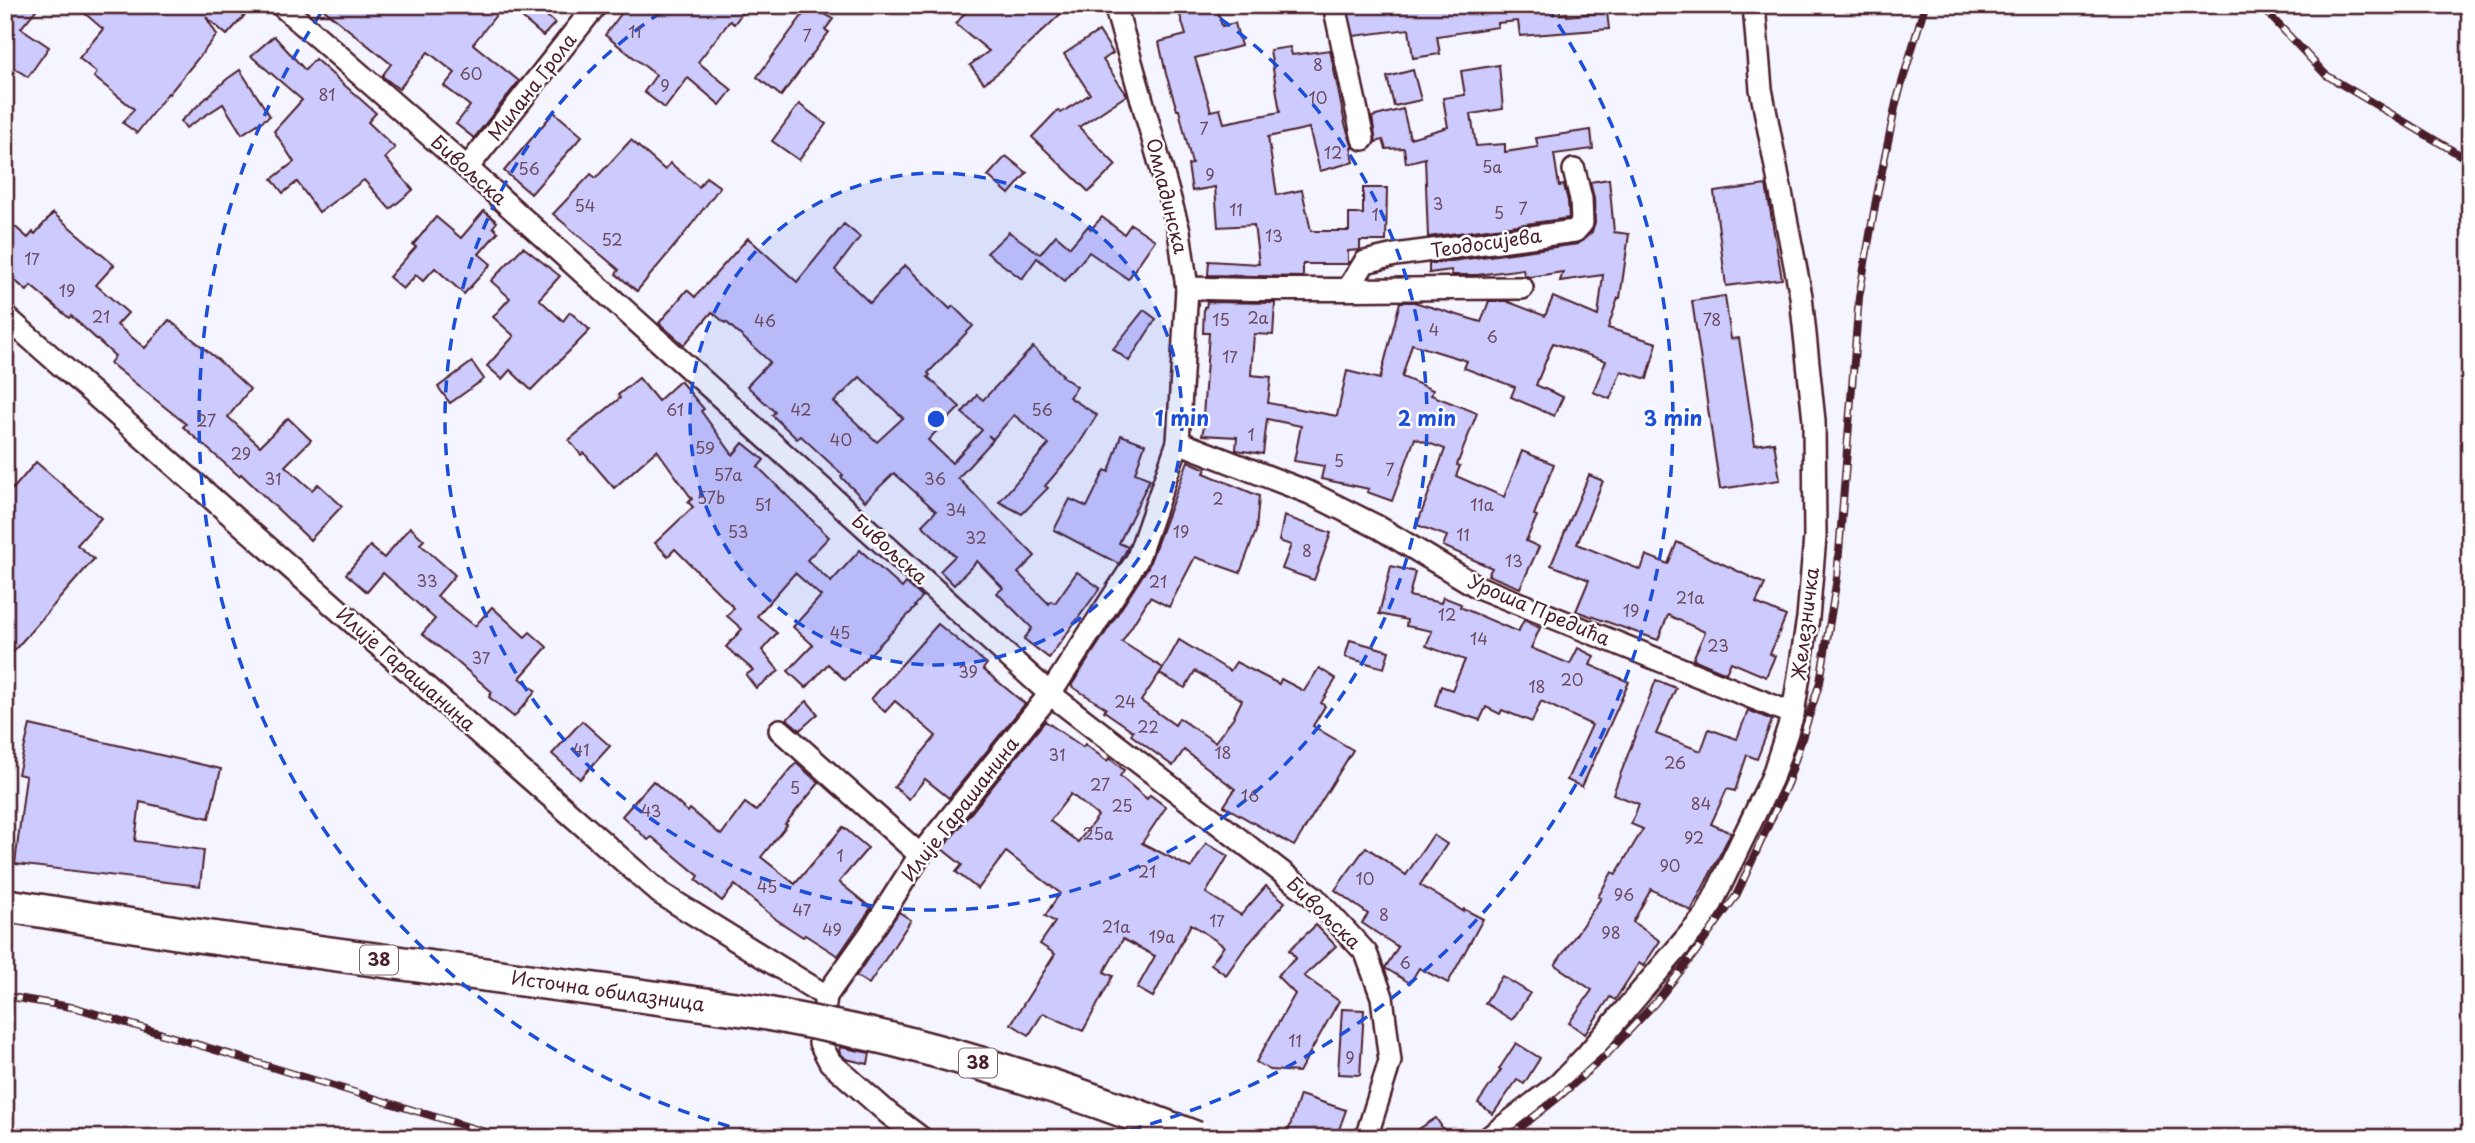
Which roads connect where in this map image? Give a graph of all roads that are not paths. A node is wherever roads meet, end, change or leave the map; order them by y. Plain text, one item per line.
1 (281, 5) edge
2 (596, 5) edge
3 (1115, 5) edge
4 (1334, 5) edge
5 (1754, 5) edge
6 (1363, 139) dead end
7 (467, 168) junction
8 (1574, 170) dead end
9 (1187, 288) junction
10 (1522, 288) dead end
11 (1348, 289) junction
12 (5, 316) edge
13 (1178, 442) junction
14 (1050, 694) junction
15 (1793, 714) junction
16 (780, 730) dead end
17 (920, 855) junction
18 (5, 905) edge
19 (826, 996) junction
20 (921, 1138) edge
21 (1196, 1138) edge
22 (1366, 1138) edge
23 (1488, 1138) edge

1 - 7 street, Бивољска
2 - 7 street, Милана Грола
3 - 9 street, Омладинска
4 - 6 street
5 - 15 street, Железничка
7 - 14 street, Бивољска
8 - 11 street, Теодосијева
9 - 11 street, Теодосијева
9 - 13 street, Омладинска
10 - 11 street, Теодосијева
12 - 19 street, Илије Гарашанина
13 - 14 street, Омладинска
13 - 15 street, Уроша Предића
14 - 17 street, Илије Гарашанина
14 - 22 street, Бивољска
15 - 23 street, Железничка
16 - 17 street
17 - 19 street, Илије Гарашанина
18 - 21 main road, Источна обилазница / 38, bridge
19 - 20 street, Илије Гарашанина

